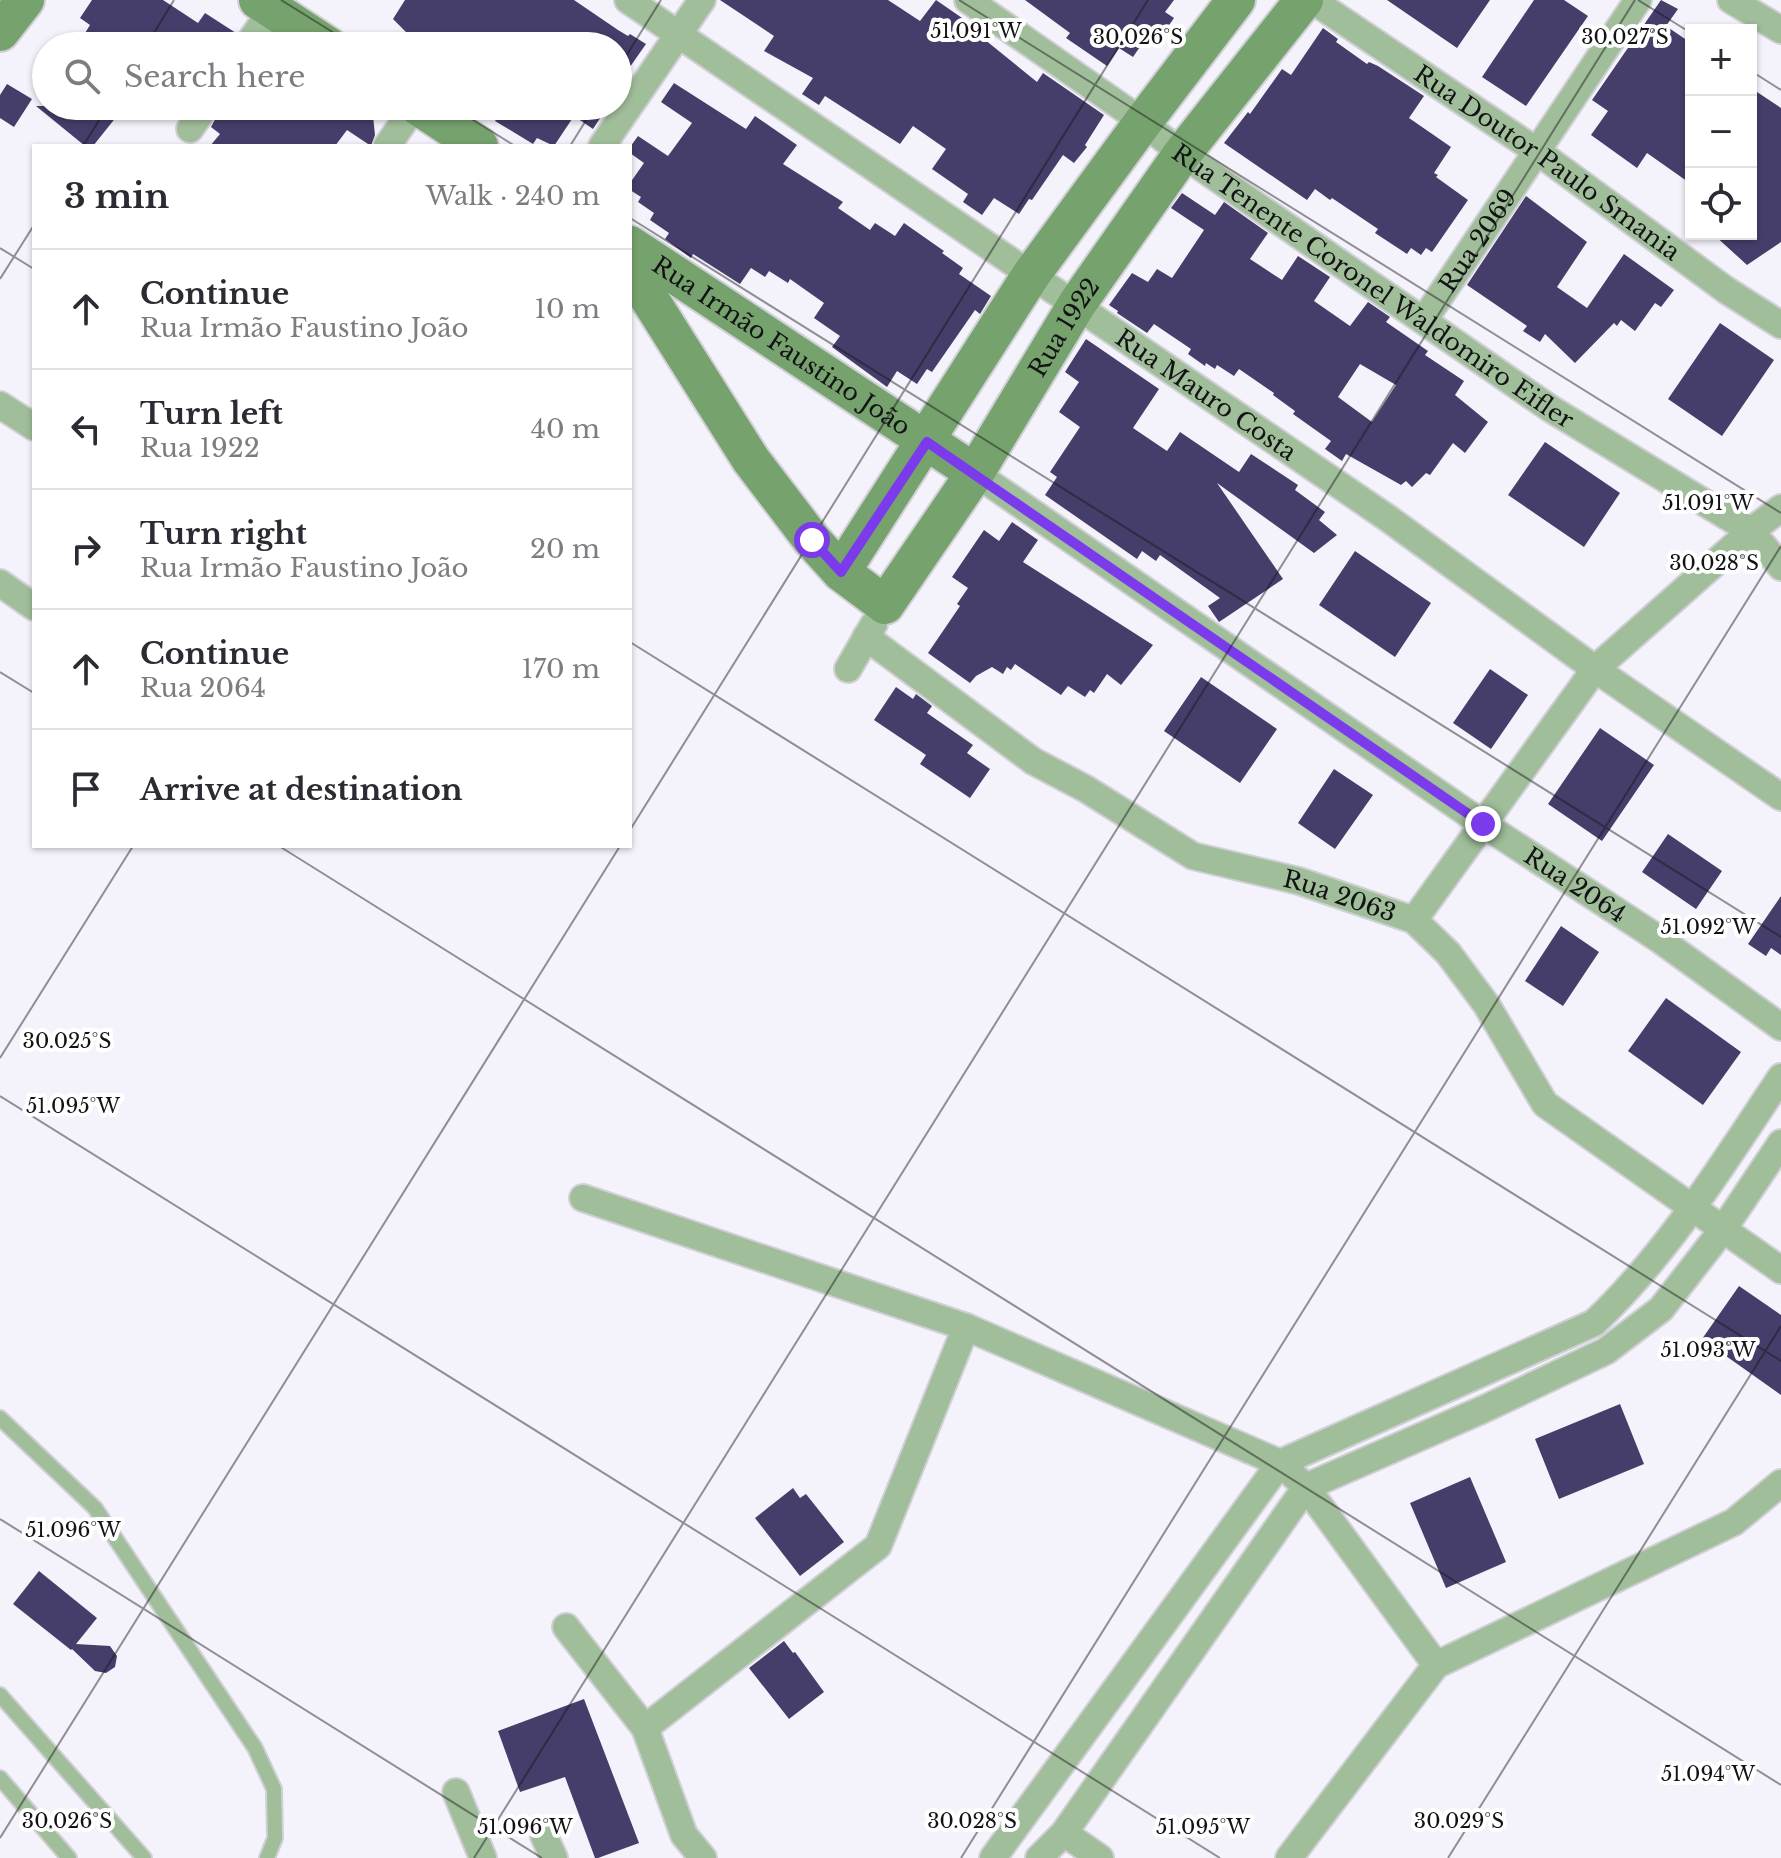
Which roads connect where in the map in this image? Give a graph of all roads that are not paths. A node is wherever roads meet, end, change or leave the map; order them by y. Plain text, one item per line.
1 (25, 0) edge
2 (628, 0) edge
3 (702, 0) edge
4 (968, 0) edge
5 (1236, 0) edge
6 (1304, 0) edge
7 (1312, 0) edge
8 (1638, 0) edge
9 (1731, 0) edge
10 (265, 4) edge
11 (1781, 30) edge
12 (0, 32) edge
13 (253, 32) edge
14 (307, 32) edge
15 (678, 34) junction
16 (632, 102) edge
17 (196, 120) edge
18 (406, 120) edge
19 (438, 120) edge
20 (620, 120) edge
21 (1143, 122) junction
22 (190, 129) dead end
23 (388, 144) edge
24 (476, 144) edge
25 (603, 144) edge
26 (1538, 152) junction
27 (1182, 154) junction
28 (632, 246) edge
29 (632, 271) edge
30 (1031, 275) junction
31 (1077, 304) junction
32 (1424, 320) junction
33 (1781, 325) edge
34 (0, 405) edge
35 (32, 426) edge
36 (927, 442) junction
37 (975, 473) junction
38 (1781, 508) edge
39 (1751, 531) junction
40 (1781, 567) edge
41 (841, 572) junction
42 (0, 583) edge
43 (32, 606) edge
44 (876, 621) junction
45 (848, 669) dead end
46 (1595, 669) junction
47 (1781, 797) edge
48 (1483, 824) junction
49 (1414, 920) junction
50 (1781, 1027) edge
51 (1781, 1077) edge
52 (1781, 1143) edge
53 (583, 1198) dead end
54 (1693, 1208) junction
55 (1724, 1228) junction
56 (1781, 1270) edge
57 (966, 1327) junction
58 (0, 1418) edge
59 (1280, 1463) junction
60 (1781, 1483) edge
61 (1306, 1487) junction
62 (566, 1627) dead end
63 (1436, 1665) junction
64 (0, 1695) edge
65 (645, 1728) junction
66 (0, 1778) edge
67 (456, 1792) dead end
68 (1064, 1833) junction
69 (689, 1853) edge
70 (69, 1858) edge
71 (144, 1858) edge
72 (267, 1858) edge
73 (483, 1858) edge
74 (993, 1858) edge
75 (1039, 1858) edge
76 (1100, 1858) edge
77 (1289, 1858) edge

1 - 12 street
2 - 15 street, Rua Mauro Costa
3 - 15 street
4 - 21 street, Rua Tenente Coronel Waldomiro Eifler
5 - 21 street
6 - 27 street, Rua 1922
7 - 26 street, Rua Doutor Paulo Smania
8 - 26 street, Rua 2069
9 - 11 street
10 - 13 street
10 - 14 street
15 - 16 street
15 - 30 street, Rua Mauro Costa
17 - 22 street
18 - 23 street
19 - 24 street
20 - 25 street
21 - 27 street, Rua Tenente Coronel Waldomiro Eifler
21 - 30 street
26 - 32 street, Rua 2069
26 - 33 street, Rua Doutor Paulo Smania
27 - 31 street, Rua 1922
27 - 32 street, Rua Tenente Coronel Waldomiro Eifler
28 - 36 street, Rua Irmão Faustino João
29 - 41 street, Rua Irmão Faustino João
30 - 31 street, Rua Mauro Costa
30 - 36 street
31 - 37 street, Rua 1922
31 - 46 street, Rua Mauro Costa
32 - 39 street, Rua Tenente Coronel Waldomiro Eifler
34 - 35 street
36 - 37 street, Rua Irmão Faustino João
36 - 41 street
37 - 44 street, Rua 1922
37 - 48 street, Rua 2064
38 - 39 street
39 - 40 street, Rua Tenente Coronel Waldomiro Eifler
39 - 46 street
41 - 44 street, Rua Irmão Faustino João
42 - 43 street
44 - 45 street, Rua 1922
44 - 49 street, Rua 2063
46 - 47 street, Rua Mauro Costa
46 - 48 street
48 - 49 street
48 - 50 street, Rua 2064
49 - 54 street, Rua 2063
51 - 54 street
52 - 55 street
53 - 57 street
54 - 55 street, Rua 2063
54 - 59 street
55 - 56 street, Rua 2063
55 - 61 street
57 - 59 street
57 - 65 street
58 - 72 lane
59 - 61 street
59 - 74 street
60 - 63 street
61 - 63 street
61 - 68 street
62 - 65 street
63 - 77 street
64 - 71 lane
65 - 69 street
66 - 70 lane
67 - 73 street
68 - 75 street
68 - 76 street

